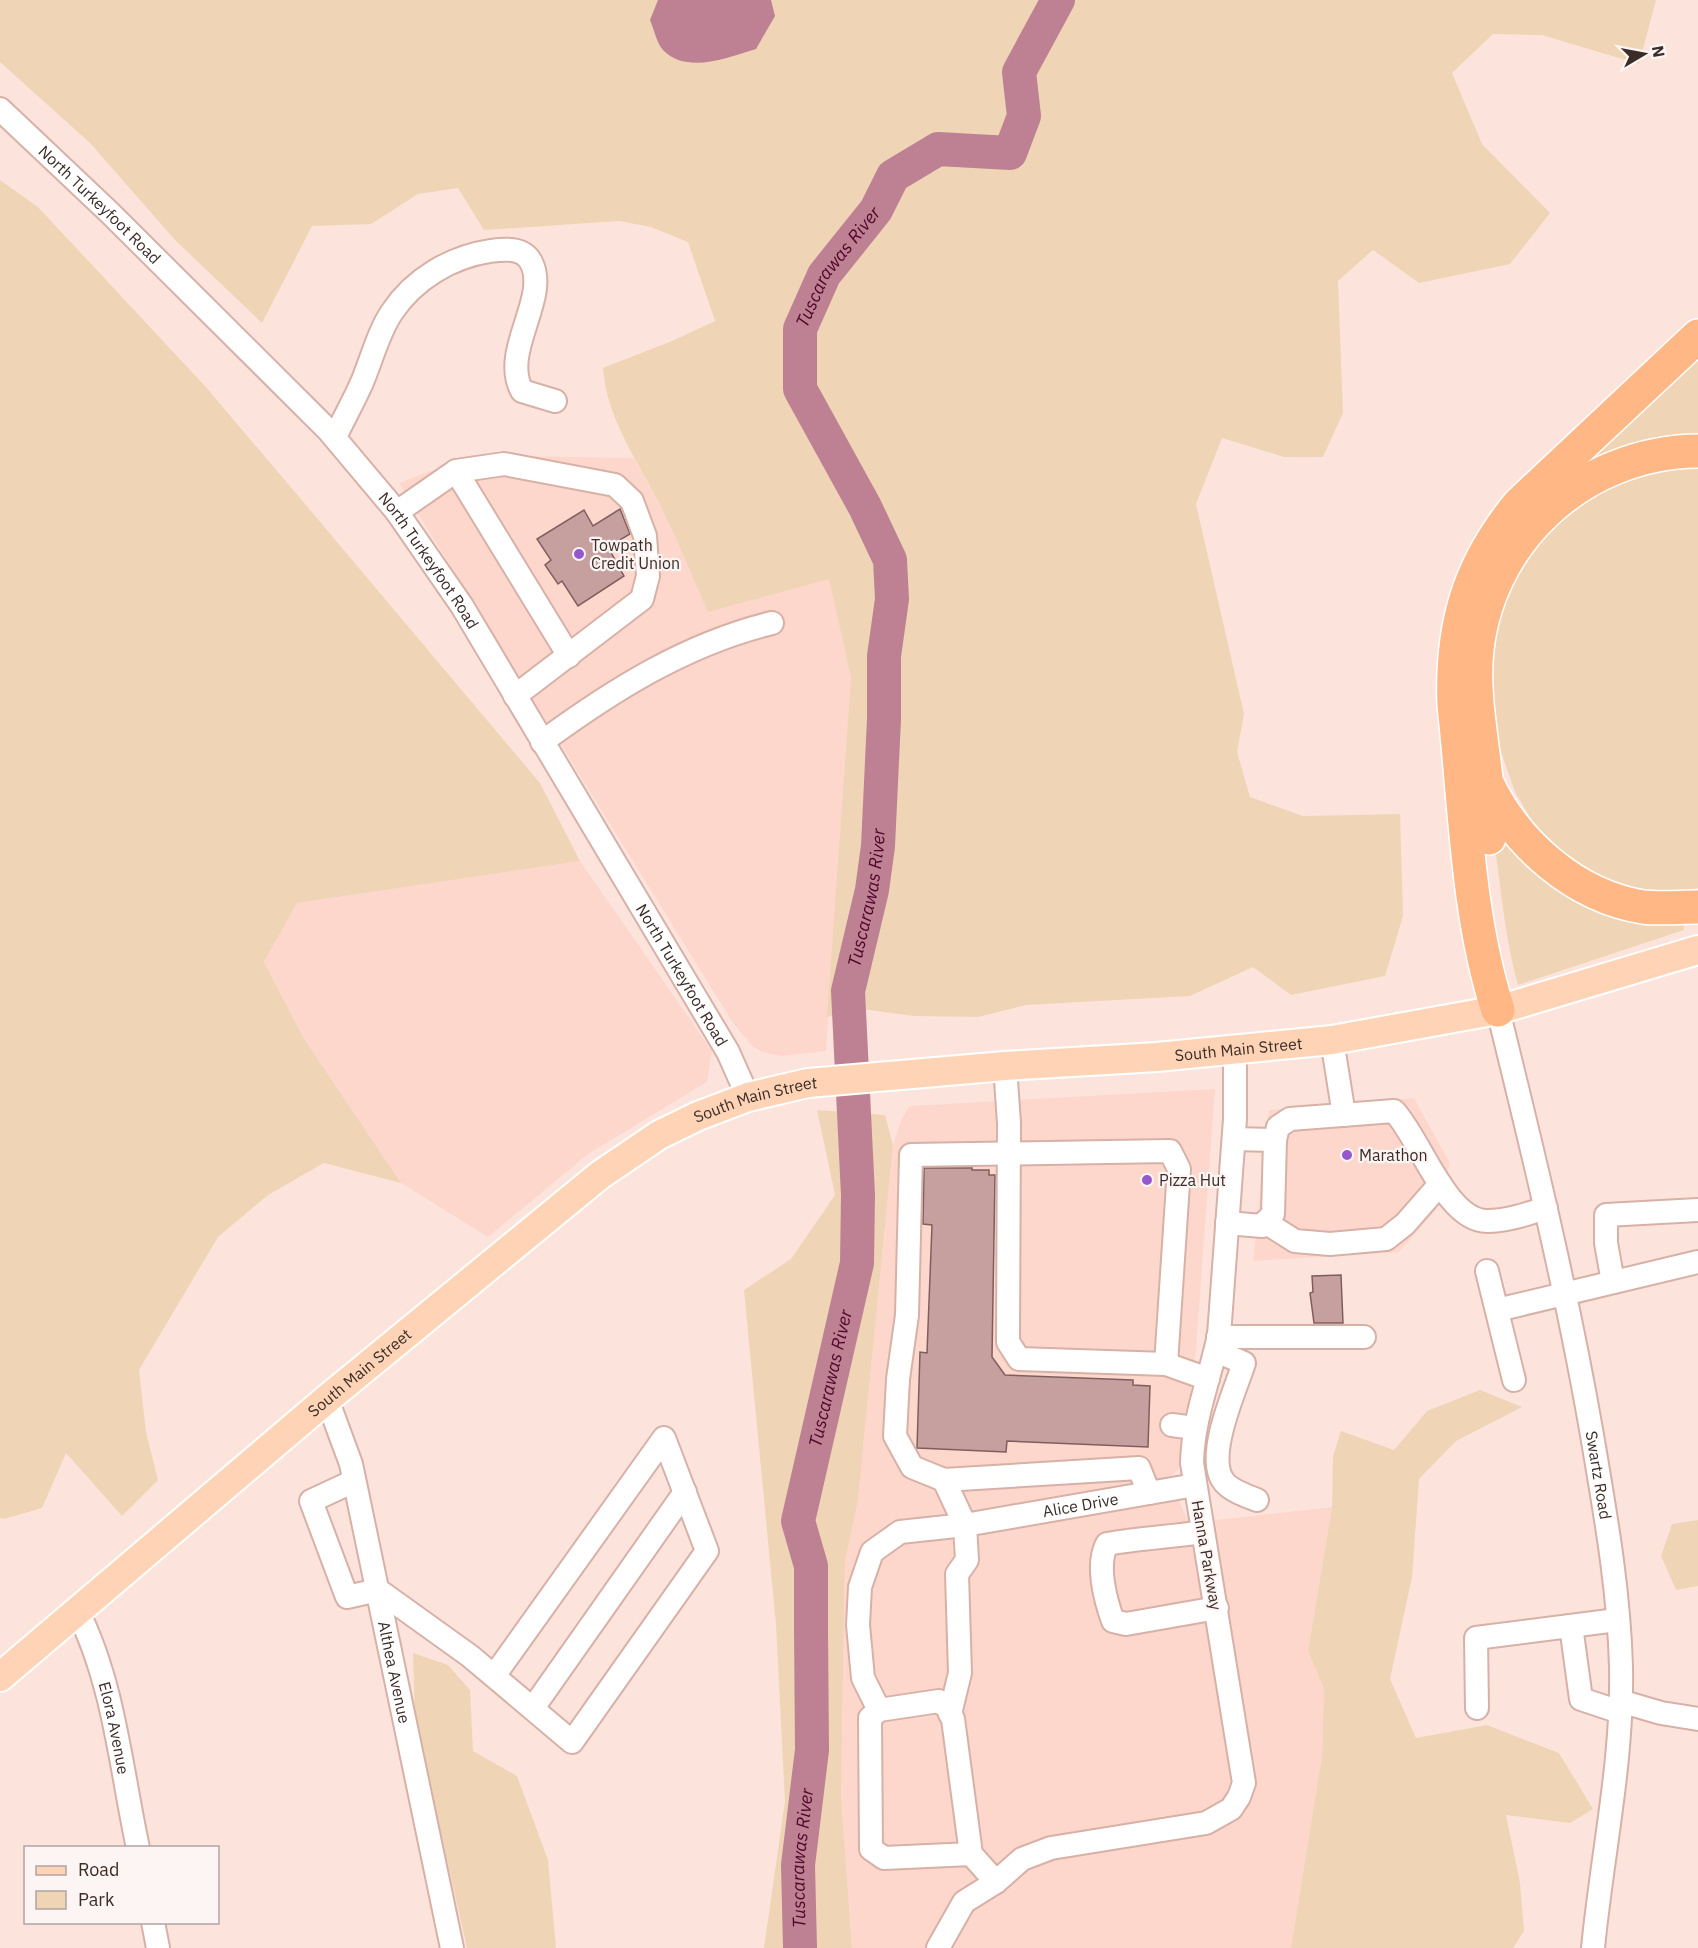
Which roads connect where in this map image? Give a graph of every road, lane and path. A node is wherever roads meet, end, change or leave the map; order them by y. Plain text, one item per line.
1 (0, 109) edge
2 (1698, 336) edge
3 (555, 401) dead end
4 (334, 437) junction
5 (1698, 451) edge
6 (456, 471) junction
7 (397, 512) junction
8 (772, 623) dead end
9 (569, 656) junction
10 (515, 696) junction
11 (542, 742) junction
12 (1487, 783) junction
13 (1698, 907) edge
14 (1698, 950) edge
15 (1498, 1010) junction
16 (1332, 1040) junction
17 (1235, 1048) junction
18 (1005, 1066) junction
19 (748, 1097) junction
20 (1344, 1115) junction
21 (1234, 1139) junction
22 (1275, 1140) junction
23 (1009, 1154) junction
24 (1440, 1184) junction
25 (1546, 1208) junction
26 (1698, 1210) edge
27 (1265, 1222) junction
28 (1227, 1223) junction
29 (1698, 1262) edge
30 (1487, 1271) dead end
31 (1613, 1282) junction
32 (1566, 1292) junction
33 (1497, 1310) junction
34 (1364, 1337) dead end
35 (1217, 1344) junction
36 (1166, 1364) junction
37 (1208, 1379) junction
38 (1514, 1380) dead end
39 (327, 1399) junction
40 (1218, 1467) junction
41 (1194, 1478) junction
42 (944, 1480) junction
43 (354, 1481) junction
44 (685, 1492) junction
45 (1149, 1493) junction
46 (1257, 1500) dead end
47 (965, 1525) junction
48 (1203, 1532) junction
49 (378, 1590) junction
50 (1217, 1608) junction
51 (78, 1612) junction
52 (1617, 1620) junction
53 (1571, 1626) junction
54 (494, 1676) junction
55 (0, 1677) edge
56 (1620, 1706) junction
57 (533, 1708) junction
58 (1477, 1708) dead end
59 (879, 1710) junction
60 (950, 1714) junction
61 (1698, 1719) edge
62 (138, 1846) edge
63 (971, 1854) junction
64 (996, 1882) junction
65 (153, 1924) edge
66 (158, 1948) edge
67 (452, 1948) edge
68 (938, 1948) edge
69 (1593, 1948) edge

1 - 4 street, North Turkeyfoot Road
2 - 15 highway
3 - 4 street
4 - 7 street, North Turkeyfoot Road
5 - 12 highway
6 - 7 street
6 - 9 street
6 - 9 street
7 - 10 street, North Turkeyfoot Road
8 - 11 street
9 - 10 street
10 - 11 street, North Turkeyfoot Road
11 - 19 street, North Turkeyfoot Road
12 - 13 highway
12 - 15 highway
14 - 15 main road, South Main Street
15 - 16 main road, South Main Street
15 - 25 street, Swartz Road
16 - 17 main road, South Main Street
16 - 20 street
17 - 18 main road, South Main Street
17 - 21 street, Hanna Parkway
18 - 19 main road, South Main Street
18 - 23 street
19 - 39 main road, South Main Street
20 - 22 street
20 - 24 street
21 - 22 street
21 - 28 street, Hanna Parkway
22 - 27 street
23 - 36 street
23 - 36 street
23 - 42 street
24 - 25 street
24 - 27 street
25 - 32 street, Swartz Road
26 - 31 street
27 - 28 street
28 - 35 street, Hanna Parkway
29 - 31 street
30 - 33 street
31 - 32 street
32 - 33 street
32 - 52 street, Swartz Road
33 - 38 street
34 - 35 street
35 - 37 street, Hanna Parkway
35 - 40 street
36 - 37 street
37 - 41 street, Hanna Parkway
39 - 43 street, Althea Avenue
39 - 51 main road, South Main Street
40 - 41 street, Alice Drive
40 - 46 street
41 - 45 street, Alice Drive
41 - 48 street, Hanna Parkway
42 - 45 street
42 - 47 street
43 - 49 street, Althea Avenue
43 - 49 street
44 - 54 street
44 - 57 street
44 - 57 street
45 - 47 street, Alice Drive
47 - 59 street, Alice Drive
47 - 60 street
48 - 50 street, Hanna Parkway
48 - 50 street
49 - 54 street
49 - 67 street, Althea Avenue
50 - 64 street, Hanna Parkway
51 - 55 main road, South Main Street
51 - 62 street, Elora Avenue
52 - 53 street
52 - 56 street, Swartz Road
53 - 56 street
53 - 58 street
54 - 57 street
56 - 61 street
56 - 69 street, Swartz Road
59 - 60 street
59 - 63 street
60 - 63 street
63 - 64 street
64 - 68 street, Hanna Parkway
65 - 66 street

